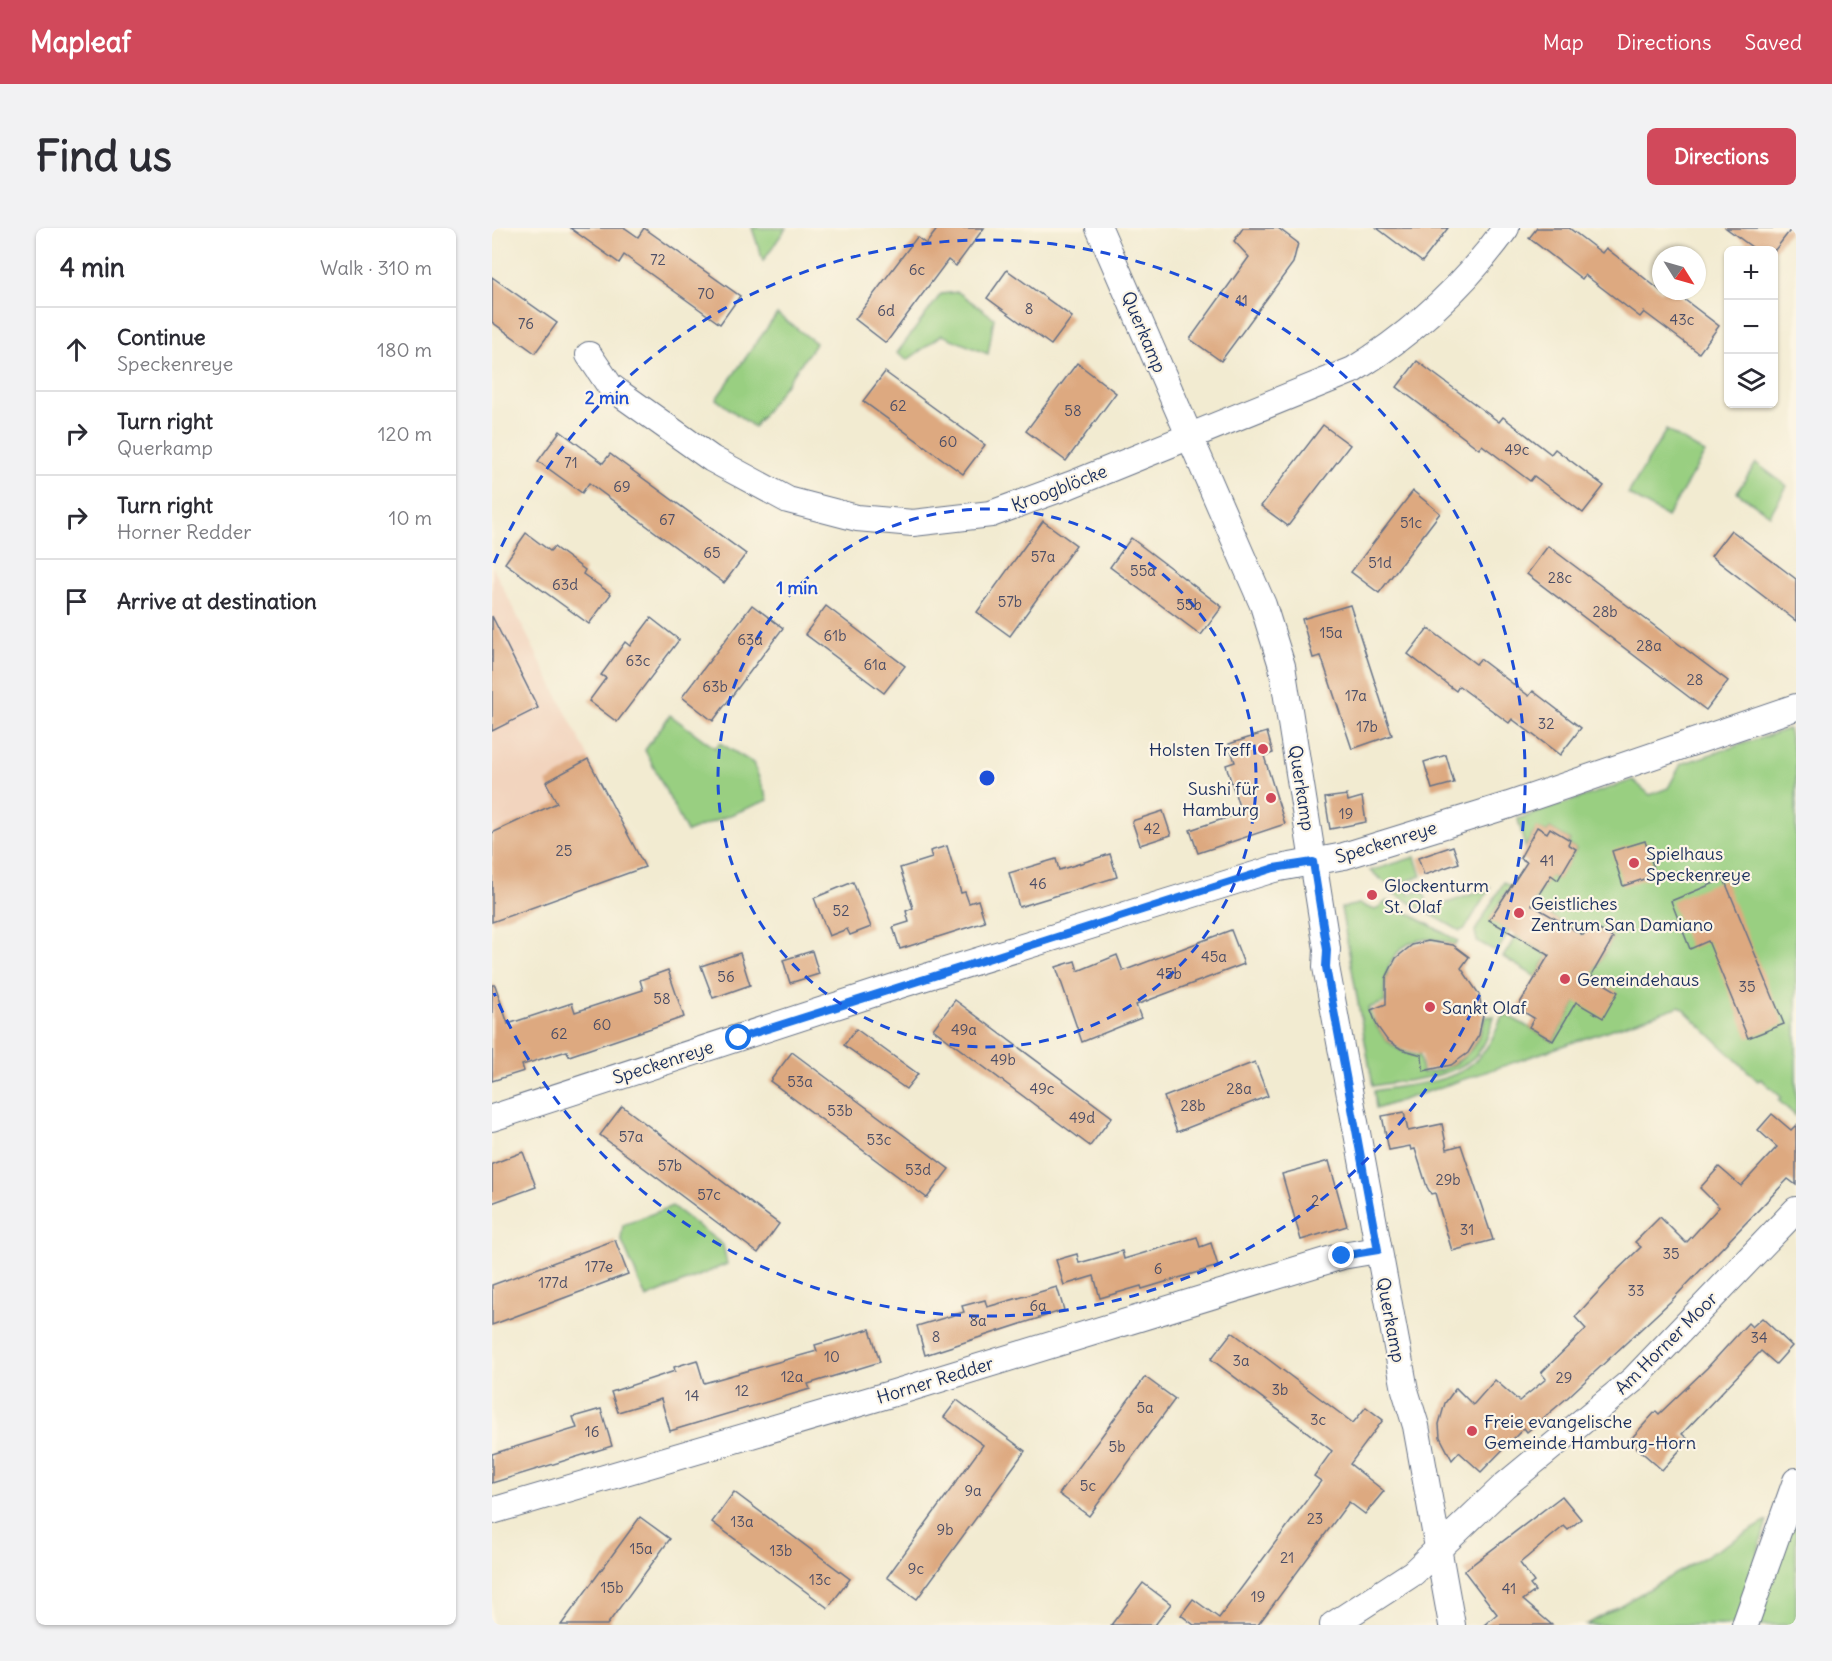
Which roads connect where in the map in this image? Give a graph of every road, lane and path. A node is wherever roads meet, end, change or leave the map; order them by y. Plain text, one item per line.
1 (1099, 228) edge
2 (1506, 228) edge
3 (588, 355) dead end
4 (1190, 437) junction
5 (1796, 707) edge
6 (1313, 862) junction
7 (492, 1118) edge
8 (1796, 1210) edge
9 (1378, 1250) junction
10 (1796, 1481) edge
11 (492, 1511) edge
12 (1440, 1548) junction
13 (1333, 1625) edge
14 (1452, 1625) edge
15 (1745, 1625) edge

1 - 4 street, Querkamp
2 - 4 street, Kroogblöcke
3 - 4 street, Kroogblöcke
4 - 6 street, Querkamp
5 - 6 street, Speckenreye
6 - 7 street, Speckenreye
6 - 9 street, Querkamp
8 - 12 street, Am Horner Moor
9 - 11 street, Horner Redder
9 - 12 street, Querkamp
10 - 15 street
12 - 13 street, Am Horner Moor
12 - 14 street, Querkamp

